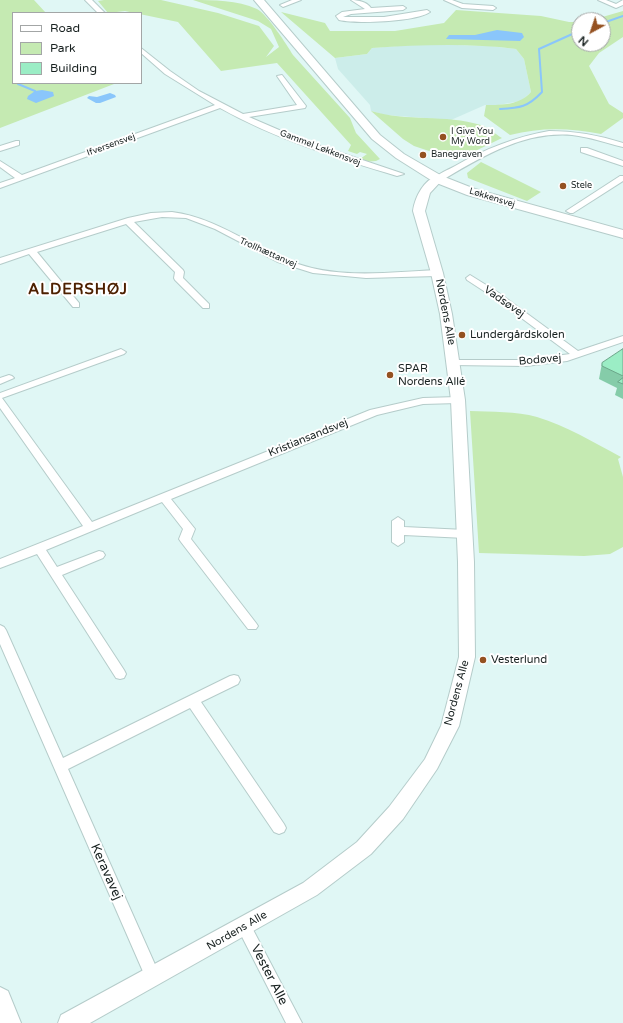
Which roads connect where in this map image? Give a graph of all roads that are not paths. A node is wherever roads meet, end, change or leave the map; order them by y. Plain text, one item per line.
1 (88, 0) edge
2 (258, 0) edge
3 (298, 0) edge
4 (354, 0) edge
5 (447, 0) edge
6 (601, 0) edge
7 (623, 2) edge
8 (283, 5) dead end
9 (404, 8) dead end
10 (493, 8) dead end
11 (369, 11) junction
12 (101, 12) edge
13 (427, 12) dead end
14 (142, 51) edge
15 (280, 76) dead end
16 (221, 105) junction
17 (242, 116) junction
18 (16, 143) dead end
19 (623, 145) edge
20 (0, 149) edge
21 (584, 150) dead end
22 (0, 163) edge
23 (623, 164) edge
24 (400, 174) dead end
25 (442, 176) junction
26 (21, 178) junction
27 (621, 181) edge
28 (0, 186) edge
29 (570, 211) dead end
30 (128, 221) junction
31 (623, 234) edge
32 (31, 251) junction
33 (0, 261) edge
34 (437, 273) junction
35 (470, 278) dead end
36 (76, 305) dead end
37 (206, 306) dead end
38 (623, 338) edge
39 (121, 352) dead end
40 (577, 355) junction
41 (454, 363) junction
42 (0, 396) edge
43 (458, 400) junction
44 (0, 401) edge
45 (164, 497) junction
46 (90, 527) junction
47 (398, 531) dead end
48 (465, 534) junction
49 (39, 548) junction
50 (99, 555) dead end
51 (0, 564) edge
52 (55, 573) junction
53 (252, 626) dead end
54 (0, 630) edge
55 (120, 674) dead end
56 (234, 680) dead end
57 (192, 700) junction
58 (60, 766) junction
59 (279, 828) dead end
60 (244, 927) junction
61 (153, 978) junction
62 (0, 998) edge
63 (10, 1023) edge
64 (69, 1023) edge
65 (294, 1023) edge

1 - 12 street
2 - 25 main road
3 - 8 street
4 - 11 street
5 - 10 street
6 - 7 street
9 - 11 street
11 - 13 street
14 - 16 street, Gammel Løkkensvej
15 - 17 street
16 - 17 street, Gammel Løkkensvej
16 - 26 street, Ifversensvej
17 - 24 street, Gammel Løkkensvej
18 - 20 street
19 - 25 street
21 - 23 street
22 - 26 street
25 - 31 main road, Løkkensvej
25 - 34 street, Nordens Alle
26 - 28 street, Ifversensvej
27 - 29 street
30 - 32 street, Trollhættanvej
30 - 34 street, Trollhættanvej
30 - 37 street
32 - 33 street, Trollhættanvej
32 - 36 street
34 - 41 street, Nordens Alle
35 - 40 street, Vadsøvej
38 - 40 street, Bodøvej
39 - 42 street
40 - 41 street, Bodøvej
41 - 43 street, Nordens Alle
43 - 45 street, Kristiansandsvej
43 - 48 street, Nordens Alle
44 - 46 street
45 - 46 street, Kristiansandsvej
45 - 53 street
46 - 49 street, Kristiansandsvej
47 - 48 street
48 - 60 street, Nordens Alle
49 - 51 street, Kristiansandsvej
49 - 52 street
50 - 52 street
52 - 55 street
54 - 58 street, Keravavej
56 - 57 street
57 - 58 street
57 - 59 street
58 - 61 street, Keravavej
60 - 61 street, Nordens Alle
60 - 65 street, Vester Alle
61 - 64 street, Nordens Alle
62 - 63 street

